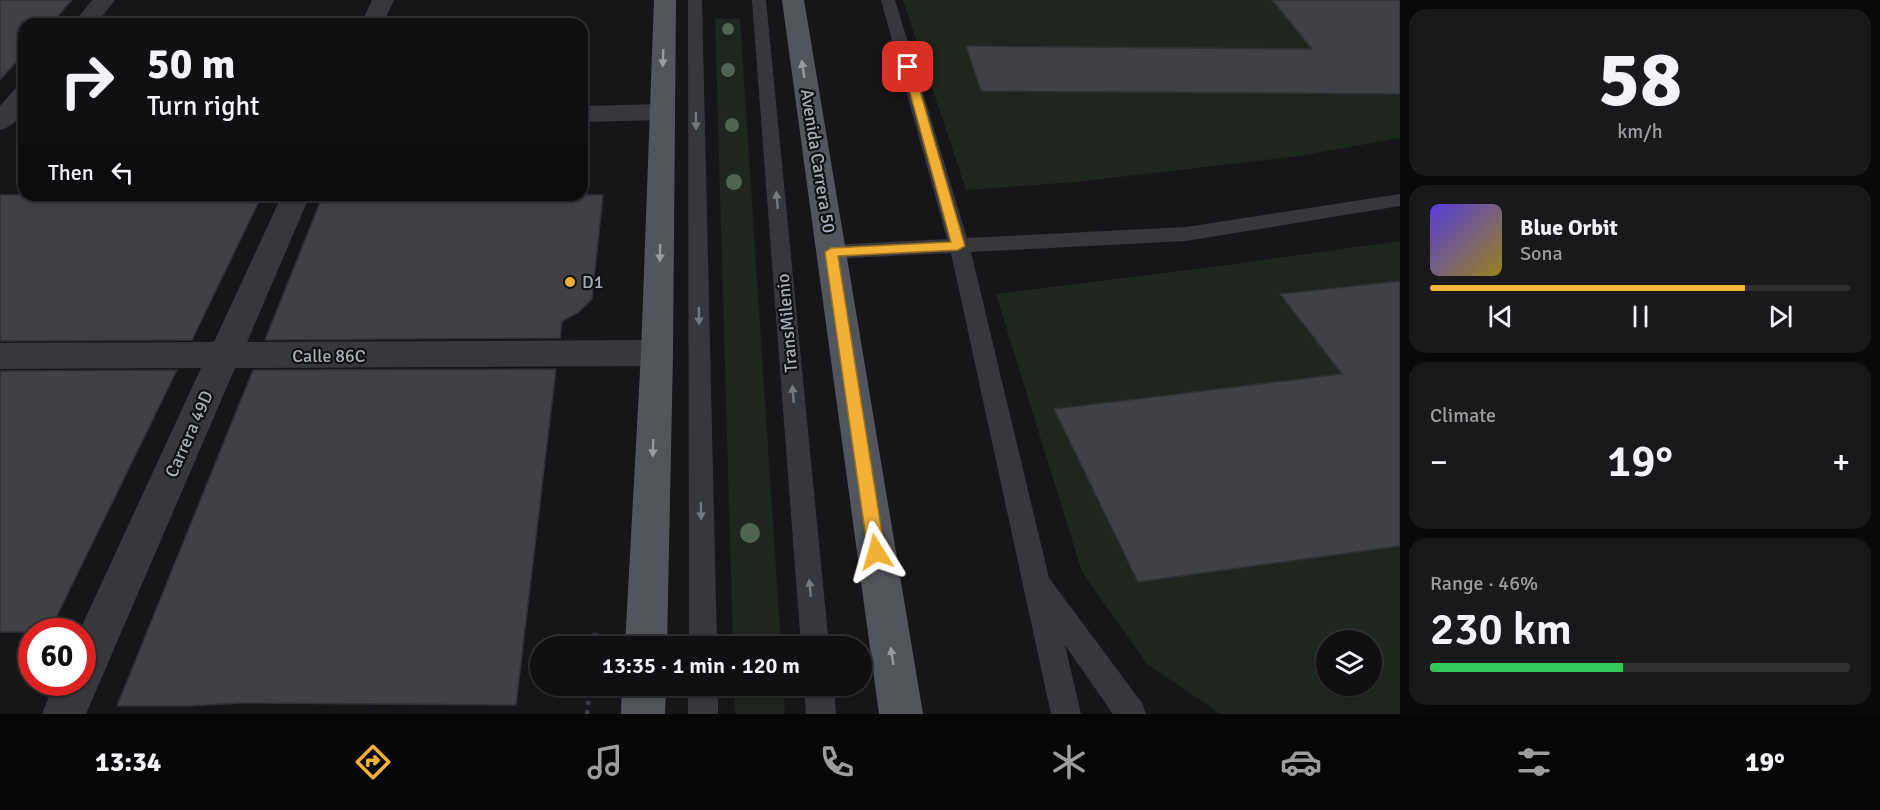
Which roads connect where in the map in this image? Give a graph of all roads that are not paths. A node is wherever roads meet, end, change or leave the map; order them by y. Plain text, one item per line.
1 (104, 0) edge
2 (383, 0) edge
3 (665, 0) edge
4 (695, 0) edge
5 (759, 0) edge
6 (793, 0) edge
7 (888, 0) edge
8 (89, 18) edge
9 (375, 18) edge
10 (18, 101) edge
11 (661, 111) junction
12 (588, 114) edge
13 (0, 123) edge
14 (18, 123) edge
15 (1400, 200) edge
16 (293, 201) edge
17 (958, 246) junction
18 (831, 252) junction
19 (657, 353) junction
20 (0, 356) edge
21 (224, 357) junction
22 (1035, 581) junction
23 (646, 636) edge
24 (703, 636) edge
25 (814, 636) edge
26 (96, 642) edge
27 (72, 696) edge
28 (644, 696) edge
29 (703, 696) edge
30 (820, 696) edge
31 (64, 714) edge
32 (643, 714) edge
33 (703, 714) edge
34 (821, 714) edge
35 (901, 714) edge
36 (1066, 714) edge
37 (1131, 714) edge

1 - 8 street
2 - 9 street
3 -> 11 main road
4 -> 24 lane
25 -> 5 lane, TransMilenio
18 -> 6 main road, Avenida Carrera 50
7 - 17 lane
10 - 13 street
11 - 12 street
11 -> 19 main road
13 - 14 street
15 - 17 lane
16 - 21 street, Carrera 49D
17 - 18 lane
17 - 22 lane
35 -> 18 main road, Avenida Carrera 50
19 - 21 street, Calle 86C
19 -> 23 main road
20 - 21 street, Calle 86C
21 - 26 street, Carrera 49D
22 - 36 lane
22 - 37 lane
27 - 31 street
28 - 32 main road
29 - 33 lane
30 - 34 lane

